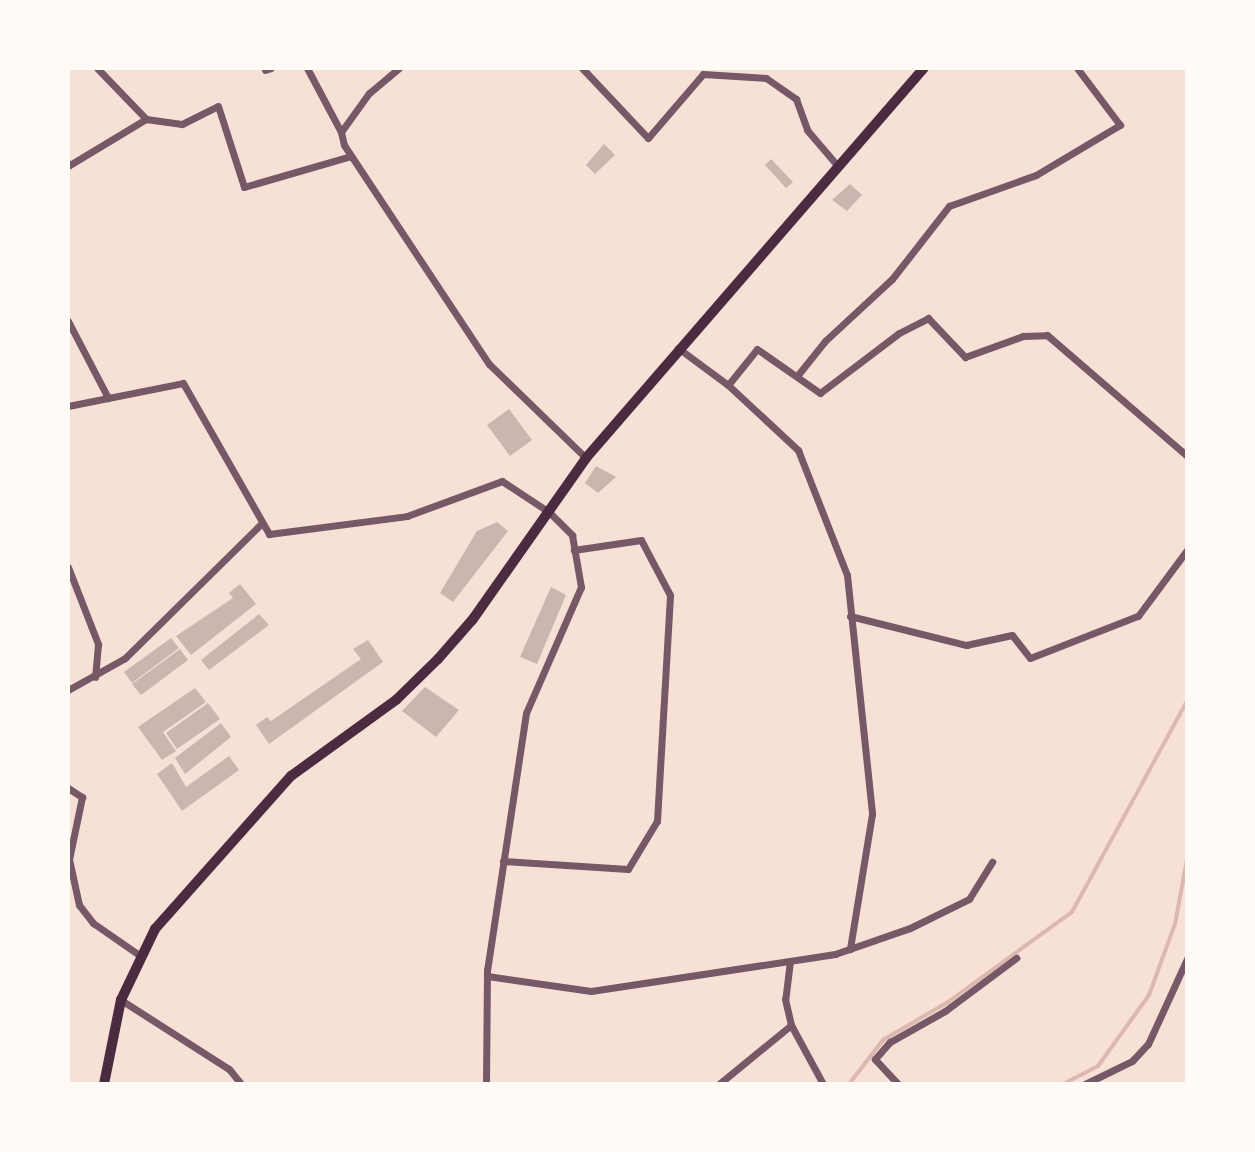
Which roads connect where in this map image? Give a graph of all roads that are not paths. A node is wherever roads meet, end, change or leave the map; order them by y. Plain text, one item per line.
1 (97, 68) edge
2 (307, 68) edge
3 (582, 68) edge
4 (924, 68) edge
5 (1077, 68) edge
6 (398, 69) edge
7 (703, 71) edge
8 (146, 119) junction
9 (341, 132) junction
10 (351, 156) junction
11 (837, 165) junction
12 (68, 166) edge
13 (68, 321) edge
14 (678, 348) junction
15 (797, 376) junction
16 (728, 385) junction
17 (108, 398) junction
18 (68, 406) edge
19 (1187, 456) edge
20 (586, 458) junction
21 (549, 512) junction
22 (262, 523) junction
23 (574, 550) junction
24 (1187, 550) edge
25 (68, 567) edge
26 (850, 616) junction
27 (95, 677) junction
28 (68, 690) edge
29 (68, 788) edge
30 (503, 861) junction
31 (992, 862) dead end
32 (850, 949) junction
33 (139, 955) junction
34 (1016, 958) dead end
35 (1187, 959) edge
36 (790, 961) junction
37 (487, 976) junction
38 (121, 1000) junction
39 (791, 1025) junction
40 (104, 1084) edge
41 (241, 1084) edge
42 (486, 1084) edge
43 (719, 1084) edge
44 (823, 1084) edge
45 (898, 1084) edge
46 (1085, 1084) edge

1 - 8 street
2 - 9 street
3 - 7 street
4 - 11 main road
5 - 15 street
6 - 9 street
7 - 11 street
8 - 10 street
8 - 12 street
9 - 10 street
10 - 20 street
11 - 14 main road
13 - 17 street
14 - 16 street
14 - 20 main road
15 - 16 street
15 - 19 street
16 - 26 street
17 - 18 street
17 - 22 street
20 - 21 main road
21 - 22 street
21 - 23 street
21 - 33 main road
22 - 27 street
23 - 30 street
23 - 30 street
24 - 26 street
25 - 27 street
26 - 32 street
27 - 28 street
29 - 33 street
30 - 37 street
31 - 32 street
32 - 36 street
33 - 38 main road
34 - 45 street
35 - 46 street
36 - 37 street
36 - 39 street
37 - 42 street
38 - 40 main road
38 - 41 street
39 - 43 street
39 - 44 street

